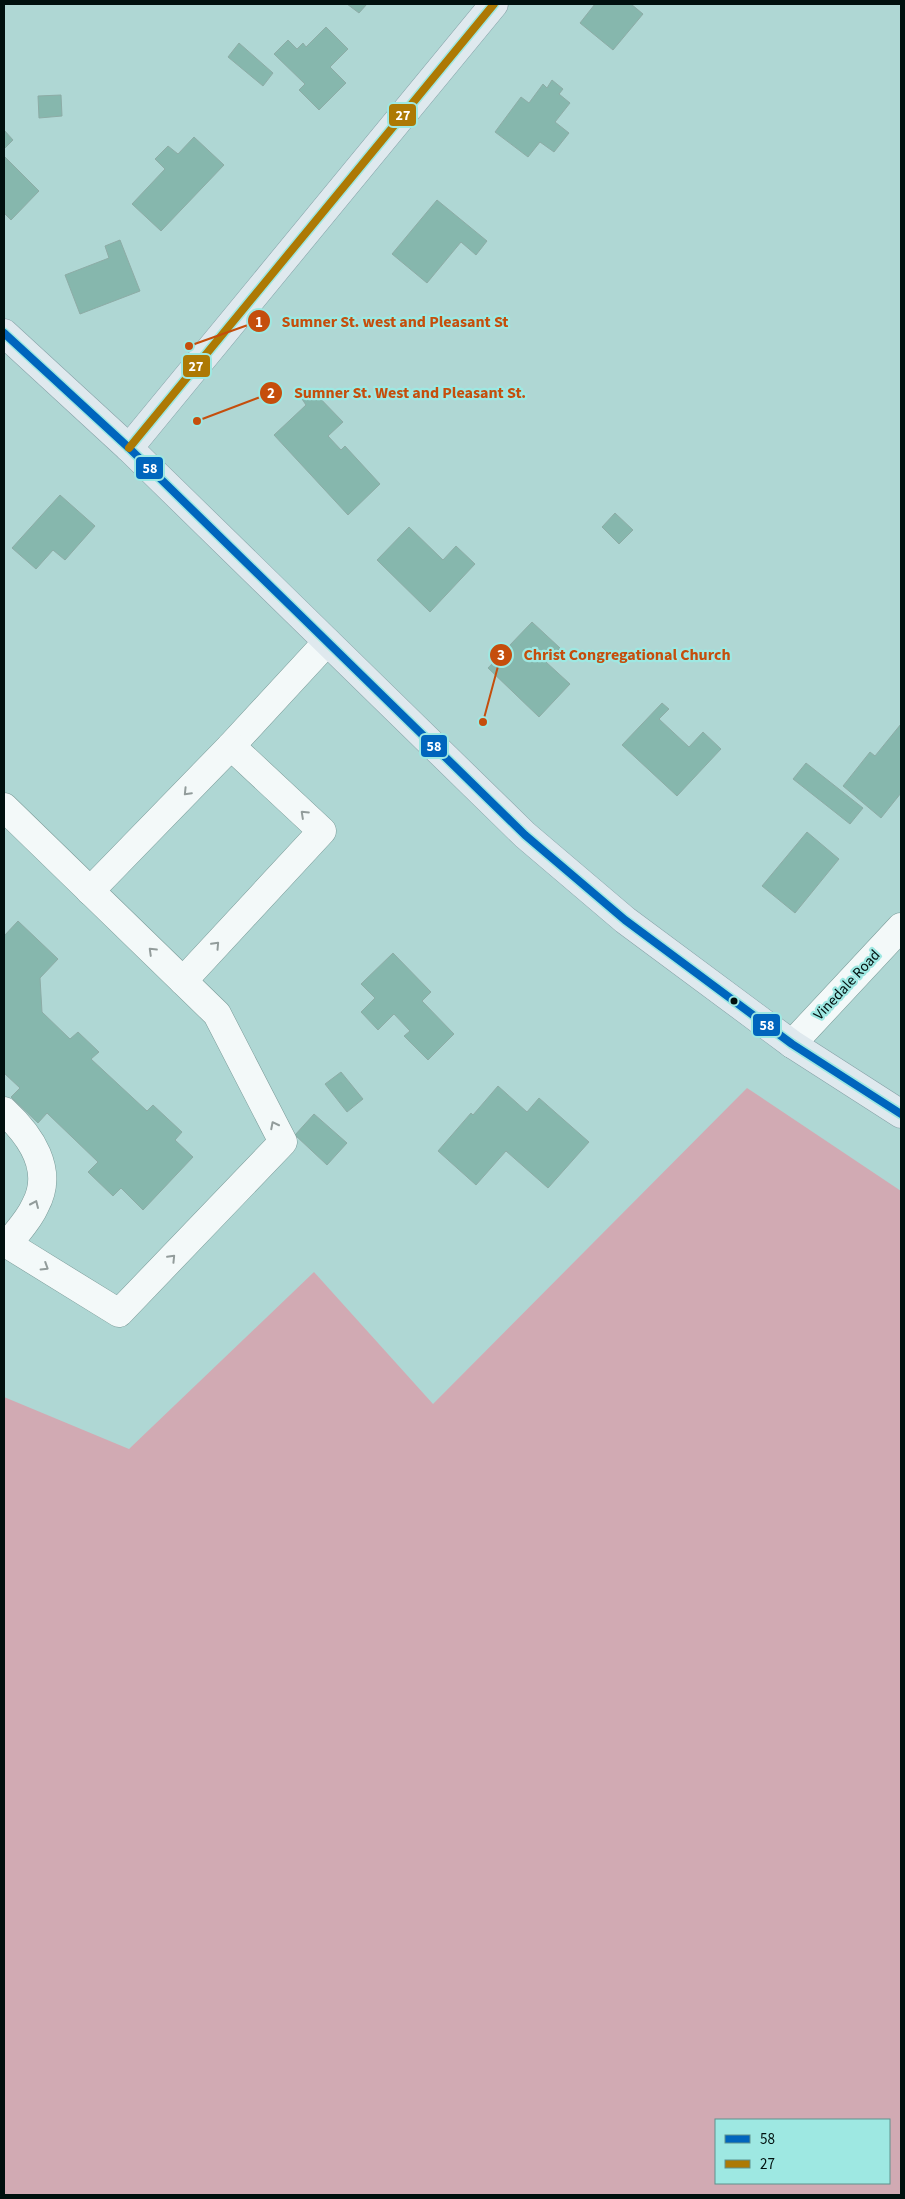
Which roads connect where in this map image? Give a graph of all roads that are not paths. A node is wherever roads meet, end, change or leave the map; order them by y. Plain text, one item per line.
1 (494, 4) edge
2 (4, 333) edge
3 (129, 448) junction
4 (327, 642) junction
5 (231, 746) junction
6 (4, 807) edge
7 (90, 891) junction
8 (901, 927) edge
9 (183, 981) junction
10 (792, 1044) junction
11 (4, 1111) edge
12 (901, 1114) edge
13 (6, 1243) edge

1 - 3 main road
2 - 3 main road
3 - 4 main road
4 - 5 street
4 - 10 main road
5 -> 7 street
9 -> 5 street
6 - 7 street
9 -> 7 street
8 - 10 street, Vinedale Road
13 -> 9 street
10 - 12 main road
13 -> 11 street

